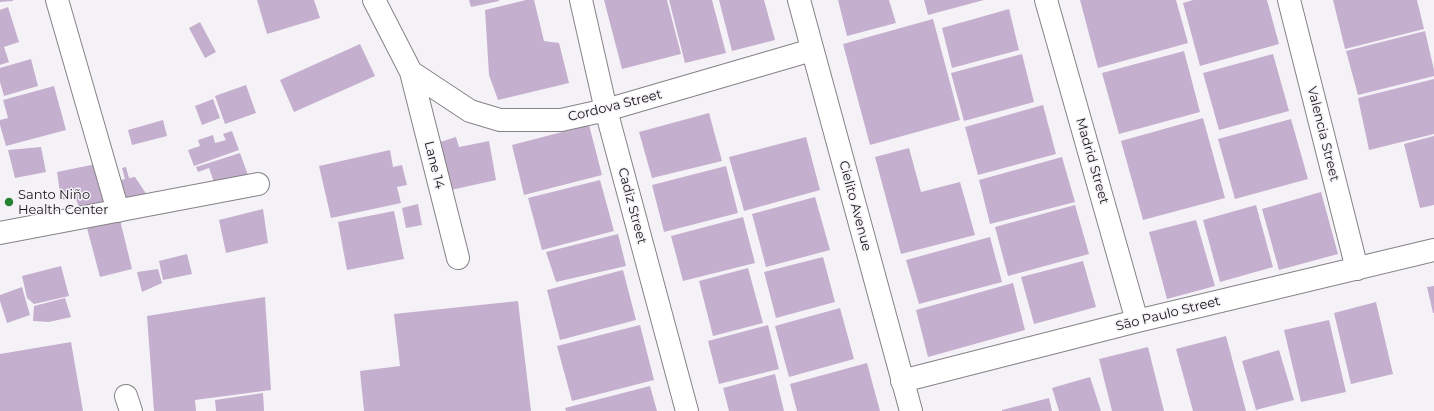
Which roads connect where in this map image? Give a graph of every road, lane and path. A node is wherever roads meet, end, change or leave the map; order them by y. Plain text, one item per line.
1 (57, 0) edge
2 (374, 0) edge
3 (581, 0) edge
4 (799, 0) edge
5 (1046, 0) edge
6 (1289, 0) edge
7 (812, 50) junction
8 (411, 72) junction
9 (606, 110) junction
10 (258, 184) dead end
11 (118, 211) junction
12 (0, 233) edge
13 (1434, 250) edge
14 (458, 258) dead end
15 (1357, 269) junction
16 (1137, 321) junction
17 (902, 381) junction
18 (688, 411) edge
19 (911, 411) edge

1 - 11 street
2 - 8 street, Cordova Street
3 - 9 street, Cadiz Street
4 - 7 street, Cielito Avenue
5 - 16 street, Madrid Street
6 - 15 street, Valencia Street
7 - 9 street, Cordova Street
7 - 17 street, Cielito Avenue
8 - 9 street, Cordova Street
8 - 14 street, Lane 14
9 - 18 street, Cadiz Street
10 - 11 street
11 - 12 street
13 - 15 street, São Paulo Street
15 - 16 street, São Paulo Street
16 - 17 street, São Paulo Street
17 - 19 street, Cielito Avenue

